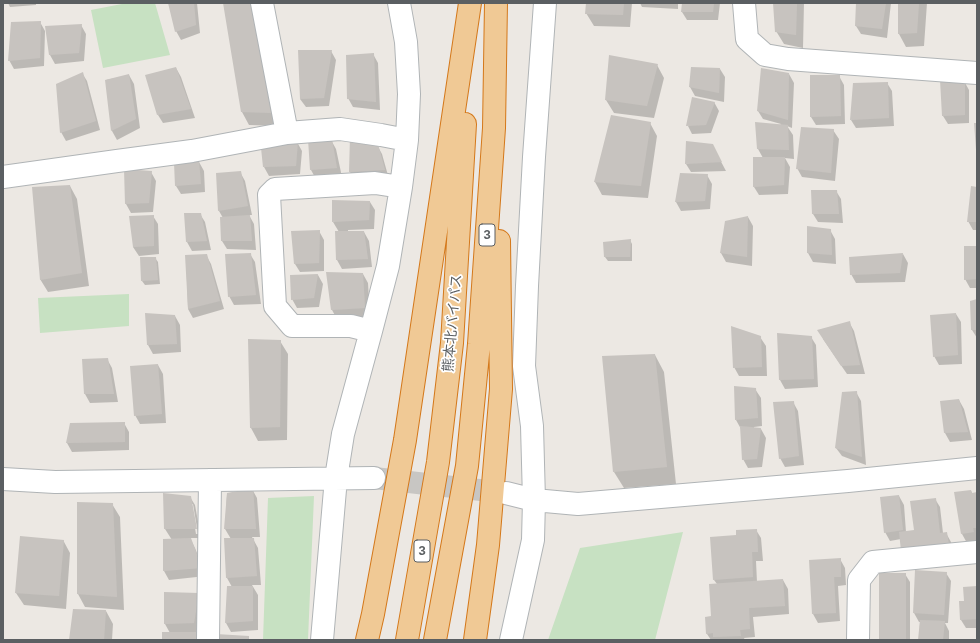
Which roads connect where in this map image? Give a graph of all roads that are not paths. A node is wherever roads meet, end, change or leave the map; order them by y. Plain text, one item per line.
1 (262, 3) edge
2 (399, 3) edge
3 (471, 3) edge
4 (496, 3) edge
5 (545, 3) edge
6 (744, 3) edge
7 (977, 73) edge
8 (494, 128) junction
9 (287, 132) junction
10 (406, 140) junction
11 (3, 177) edge
12 (401, 187) junction
13 (371, 331) junction
14 (977, 468) edge
15 (336, 478) junction
16 (374, 478) tunnel mouth
17 (3, 479) edge
18 (210, 480) junction
19 (506, 493) tunnel mouth
20 (534, 500) junction
21 (977, 552) edge
22 (208, 640) edge
23 (322, 640) edge
24 (367, 640) edge
25 (406, 640) edge
26 (435, 640) edge
27 (475, 640) edge
28 (511, 640) edge
29 (858, 640) edge

1 - 9 street
2 - 10 street
3 - 24 highway
3 - 25 highway, 熊本北バイパス / 3
4 - 8 highway, 熊本北バイパス / 3
5 - 20 street
6 - 7 street
8 - 26 highway, 熊本北バイパス / 3
8 - 27 highway
9 - 10 street
9 - 11 street
10 - 12 street
12 - 13 street
12 - 13 street
13 - 15 street
14 - 20 street
15 - 16 street
15 - 18 street
15 - 23 street
17 - 18 street
18 - 22 street
19 - 20 street
20 - 28 street
21 - 29 street

